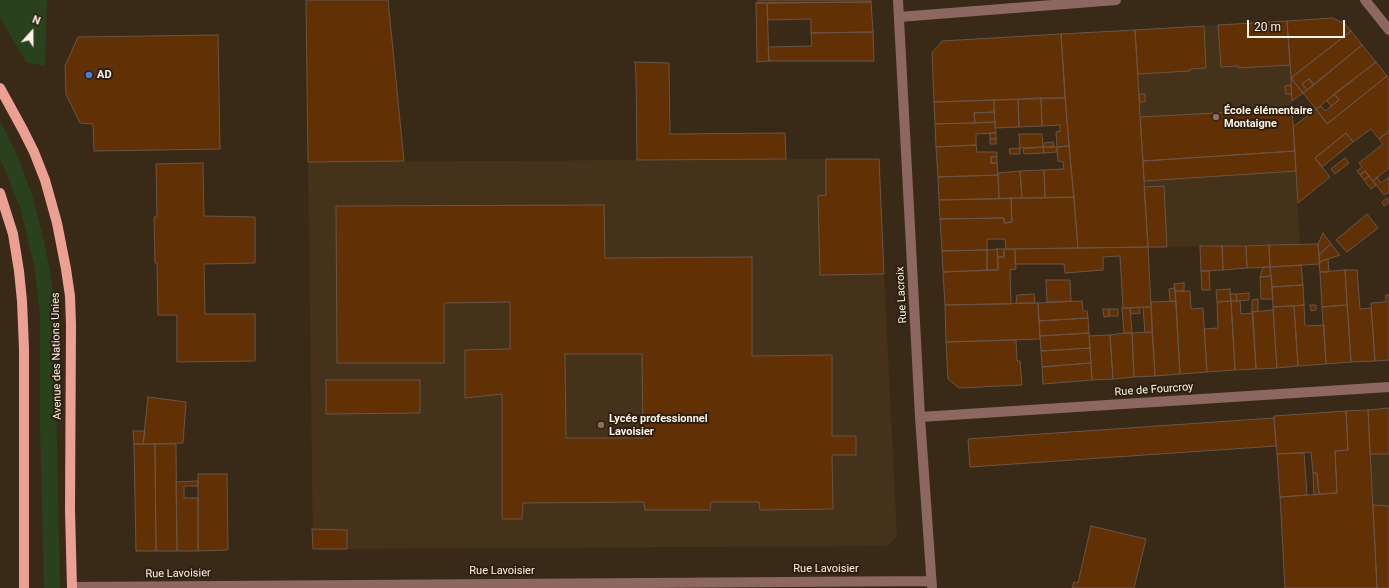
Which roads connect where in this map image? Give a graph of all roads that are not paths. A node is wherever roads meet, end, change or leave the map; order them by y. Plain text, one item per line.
1 (898, 0) edge
2 (1116, 0) edge
3 (1365, 0) edge
4 (899, 17) junction
5 (1389, 30) edge
6 (0, 88) edge
7 (0, 193) edge
8 (1389, 388) edge
9 (920, 417) junction
10 (931, 584) edge
11 (746, 585) edge
12 (481, 586) edge
13 (72, 587) edge
14 (24, 588) edge

1 - 4 street, Rue Lacroix
2 - 4 street
3 - 5 street
4 - 9 street, Rue Lacroix
6 - 13 main road, Avenue des Nations Unies
7 - 14 main road
8 - 9 street, Rue de Fourcroy
9 - 10 street, Rue Lacroix
10 - 11 street, Rue Lavoisier
11 - 12 street, Rue Lavoisier
12 - 13 street, Rue Lavoisier

